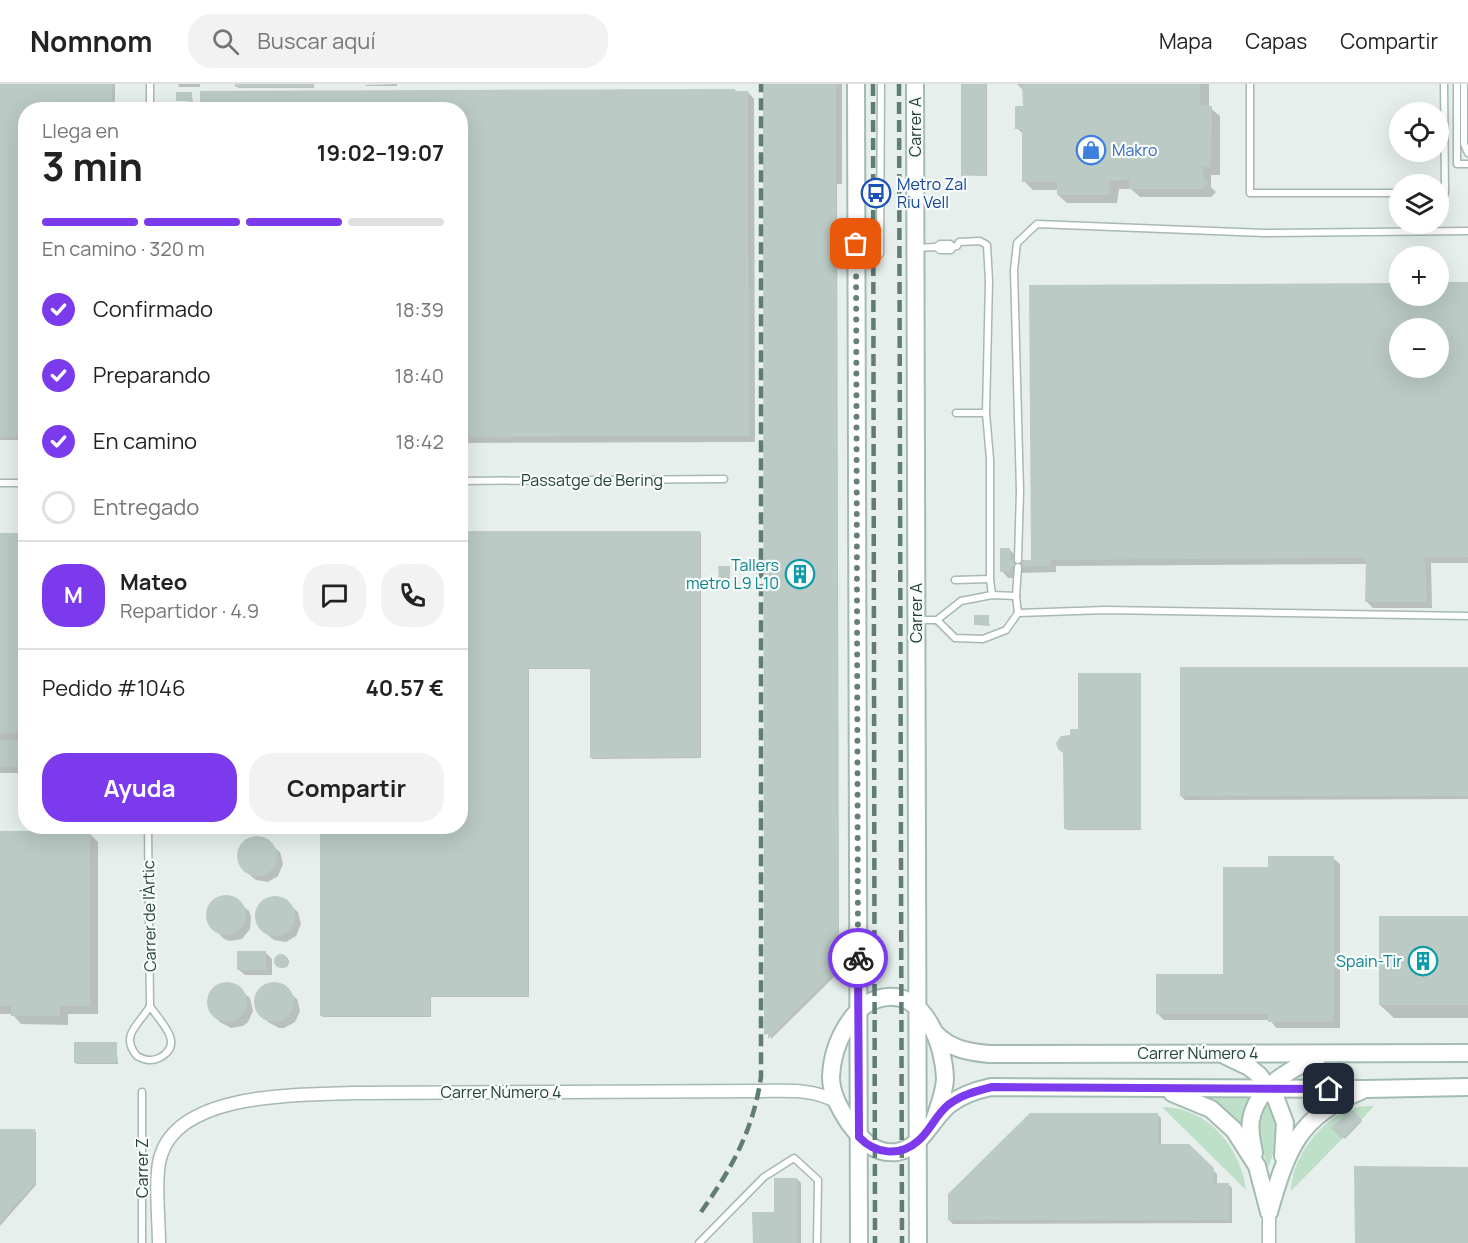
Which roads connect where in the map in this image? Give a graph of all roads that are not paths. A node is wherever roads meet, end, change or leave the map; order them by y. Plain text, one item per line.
1 (150, 84) edge
2 (856, 84) edge
3 (881, 84) edge
4 (915, 84) edge
5 (1250, 84) edge
6 (1444, 84) edge
7 (1457, 84) edge
8 (1464, 84) edge
9 (150, 102) edge
10 (1468, 153) edge
11 (1468, 164) edge
12 (1445, 174) edge
13 (1389, 193) edge
14 (1468, 231) edge
15 (916, 248) junction
16 (856, 267) junction
17 (956, 413) dead end
18 (986, 413) junction
19 (724, 479) dead end
20 (468, 481) edge
21 (0, 483) edge
22 (18, 483) edge
23 (990, 579) junction
24 (955, 580) dead end
25 (992, 596) junction
26 (1016, 596) junction
27 (1018, 613) junction
28 (1468, 616) edge
29 (937, 620) junction
30 (916, 621) junction
31 (148, 834) edge
32 (150, 1006) junction
33 (918, 1008) junction
34 (858, 1012) junction
35 (934, 1032) junction
36 (1220, 1053) junction
37 (1468, 1053) edge
38 (1323, 1054) junction
39 (1468, 1087) edge
40 (1268, 1088) junction
41 (1162, 1089) junction
42 (1366, 1089) junction
43 (142, 1092) dead end
44 (837, 1102) junction
45 (935, 1118) junction
46 (172, 1134) joint
47 (859, 1137) junction
48 (917, 1142) junction
49 (1257, 1166) junction
50 (1283, 1166) junction
51 (1269, 1212) junction
52 (142, 1243) edge
53 (159, 1243) edge
54 (699, 1243) edge
55 (817, 1243) edge
56 (859, 1243) edge
57 (918, 1243) edge
58 (1269, 1243) edge

1 - 9 lane
2 - 16 main road
3 - 16 lane
4 - 15 main road, Carrer A
5 - 13 lane
6 - 12 lane
7 - 11 lane
8 - 10 lane
14 - 26 lane
15 - 18 lane
15 - 30 main road, Carrer A
16 - 34 main road
17 - 18 lane
18 - 23 lane
19 - 20 lane, Passatge de Bering
21 - 22 lane
23 - 24 lane
23 - 25 lane
25 - 26 lane
25 - 29 lane
26 - 27 lane
27 - 28 lane
27 - 29 lane
29 - 30 lane
30 - 33 main road, Carrer A
31 - 32 lane, Carrer de l'Àrtic
32 - 32 lane
33 - 34 main road
33 - 35 main road
33 - 48 main road, Carrer A
34 - 44 main road
34 - 47 main road
35 - 36 main road, Carrer Número 4
35 - 45 main road
36 - 38 main road, Carrer Número 4
36 - 40 main road
37 - 38 main road, Carrer Número 4
38 - 40 main road
39 - 42 main road
40 - 41 main road
40 - 42 main road
40 - 49 main road
40 - 50 main road
41 - 45 main road
41 - 49 main road
42 - 50 main road
43 - 52 lane, Carrer Z
44 - 46 street, Carrer Número 4
44 - 47 main road
45 - 48 main road
46 - 53 street, Carrer Z
47 - 48 main road
47 - 56 main road
48 - 57 main road, Carrer A
49 - 51 main road
50 - 51 main road
51 - 58 street
54 - 55 lane

